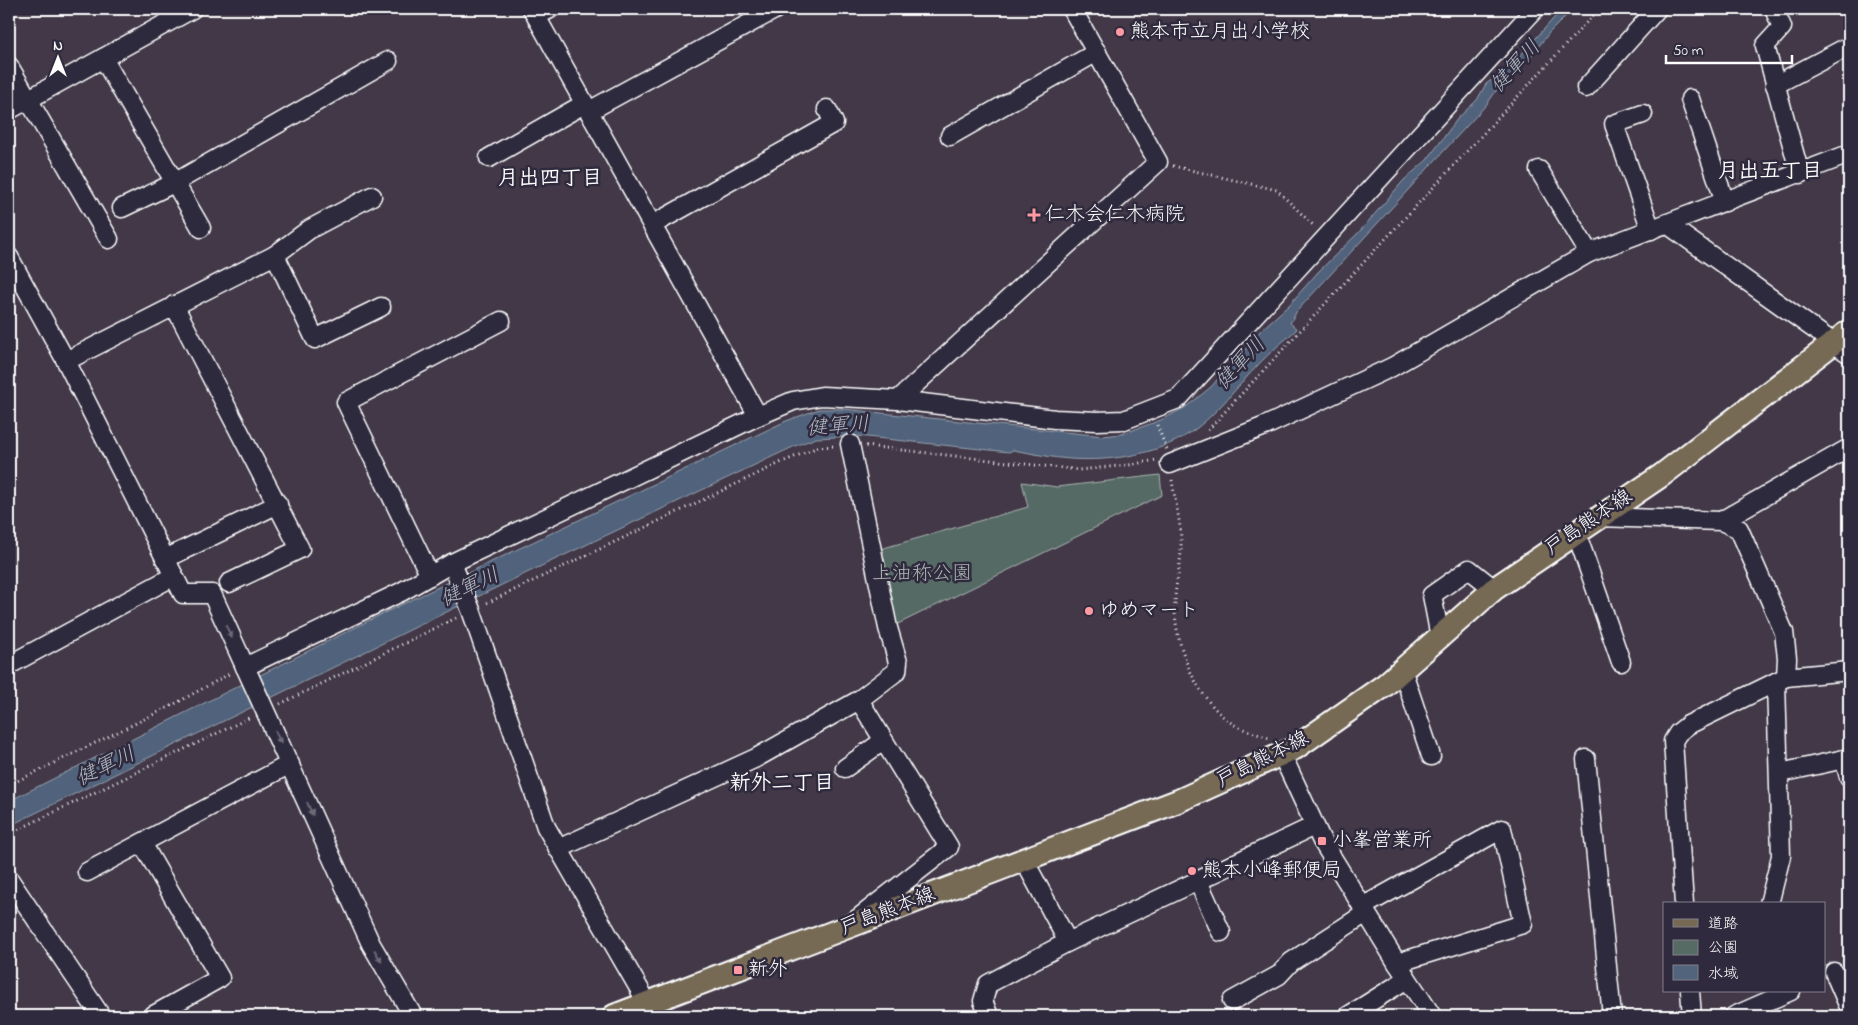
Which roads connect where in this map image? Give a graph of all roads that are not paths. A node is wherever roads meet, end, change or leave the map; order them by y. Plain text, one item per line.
1 (192, 9) edge
2 (776, 9) edge
3 (1072, 9) edge
4 (1535, 9) edge
5 (1657, 9) edge
6 (1774, 9) edge
7 (539, 11) edge
8 (1849, 46) edge
9 (1097, 52) junction
10 (103, 58) junction
11 (388, 61) dead end
12 (9, 66) edge
13 (1775, 85) junction
14 (1586, 88) dead end
15 (1690, 98) dead end
16 (28, 100) junction
17 (586, 108) junction
18 (9, 110) edge
19 (826, 110) dead end
20 (1643, 114) dead end
21 (950, 136) dead end
22 (1849, 154) edge
23 (489, 158) dead end
24 (1540, 170) dead end
25 (1800, 174) junction
26 (174, 183) junction
27 (372, 196) dead end
28 (1725, 202) junction
29 (122, 208) dead end
30 (652, 225) junction
31 (1659, 227) junction
32 (200, 228) dead end
33 (109, 239) dead end
34 (1589, 252) junction
35 (275, 255) junction
36 (9, 258) edge
37 (16, 285) edge
38 (174, 305) junction
39 (381, 306) dead end
40 (501, 321) dead end
41 (1844, 343) edge
42 (66, 361) junction
43 (898, 400) junction
44 (758, 416) junction
45 (850, 444) road end
46 (1849, 448) edge
47 (1170, 460) road end
48 (278, 504) junction
49 (1598, 516) junction
50 (1721, 521) junction
51 (1576, 532) junction
52 (165, 559) junction
53 (454, 568) junction
54 (174, 576) junction
55 (430, 576) junction
56 (229, 583) dead end
57 (1494, 589) junction
58 (1440, 637) junction
59 (1621, 662) dead end
60 (9, 665) edge
61 (246, 668) junction
62 (1402, 669) junction
63 (1849, 671) edge
64 (1781, 679) junction
65 (859, 700) junction
66 (883, 740) junction
67 (1289, 751) junction
68 (1431, 756) dead end
69 (1847, 758) edge
70 (1586, 759) dead end
71 (290, 764) junction
72 (845, 768) dead end
73 (1780, 773) junction
74 (1849, 777) edge
75 (1314, 826) junction
76 (142, 843) junction
77 (558, 849) junction
78 (1024, 860) junction
79 (87, 872) dead end
80 (9, 880) edge
81 (1198, 880) junction
82 (1684, 902) edge
83 (1770, 902) edge
84 (1364, 910) junction
85 (846, 927) junction
86 (1221, 932) dead end
87 (1068, 942) junction
88 (1396, 963) junction
89 (1836, 971) edge
90 (1408, 979) junction
91 (1690, 992) edge
92 (1789, 992) edge
93 (1232, 1001) dead end
94 (648, 1004) junction
95 (1849, 1007) edge
96 (1754, 1012) edge
97 (100, 1016) edge
98 (152, 1016) edge
99 (413, 1016) edge
100 (614, 1016) edge
101 (989, 1016) edge
102 (1348, 1016) edge
103 (1432, 1016) edge
104 (1612, 1016) edge
105 (1692, 1016) edge
106 (1734, 1016) edge

1 - 10 street
2 - 17 street
3 - 9 street
4 - 43 street
5 - 14 street
6 - 13 street
7 - 17 street
8 - 13 street
9 - 21 street
9 - 43 street
10 - 16 street
10 - 26 street
11 - 26 street
12 - 16 street
13 - 25 street
15 - 28 street
16 - 18 street
16 - 33 street
17 - 23 street
17 - 30 street
19 - 30 street
20 - 31 street
22 - 25 street
24 - 34 street
25 - 28 street
26 - 29 street
26 - 32 street
27 - 35 street
28 - 31 street
30 - 44 street
31 - 34 street
31 - 41 street
34 - 47 street
35 - 38 street
35 - 39 street
36 - 37 street
37 - 42 street
38 - 42 street
38 - 48 street
40 - 55 street
41 - 49 main road, 戸島熊本線
42 - 52 street
43 - 44 street
44 - 53 street
45 - 65 street
46 - 50 street
48 - 52 street
48 - 56 street
49 - 50 street
49 - 51 main road, 戸島熊本線
50 - 64 street
51 - 57 main road, 戸島熊本線
51 - 59 street
52 - 54 street
53 - 55 street
53 - 77 street
54 - 60 street
54 -> 61 street
55 - 61 street
57 - 58 main road, 戸島熊本線
57 - 58 street
58 - 62 main road, 戸島熊本線
61 -> 71 street
62 - 67 main road, 戸島熊本線
62 - 68 street
63 - 64 street
64 - 73 street
64 - 82 street
65 - 66 street
65 - 77 street
66 - 72 street
66 - 85 street
67 - 75 street
67 - 78 main road, 戸島熊本線
69 - 73 street
69 - 74 street
70 - 104 street
71 - 76 street
71 -> 99 street
73 - 83 street
75 - 81 street
75 - 84 street
76 - 79 street
76 - 98 street
77 - 94 street
78 - 85 main road, 戸島熊本線
78 - 87 street
80 - 97 street
81 - 86 street
81 - 87 street
84 - 88 street
84 - 88 street
84 - 93 street
85 - 94 main road, 戸島熊本線
87 - 101 street
88 - 90 street
89 - 95 street
90 - 102 street
90 - 103 street
91 - 105 street
92 - 96 street
94 - 100 main road, 戸島熊本線
96 - 106 street

